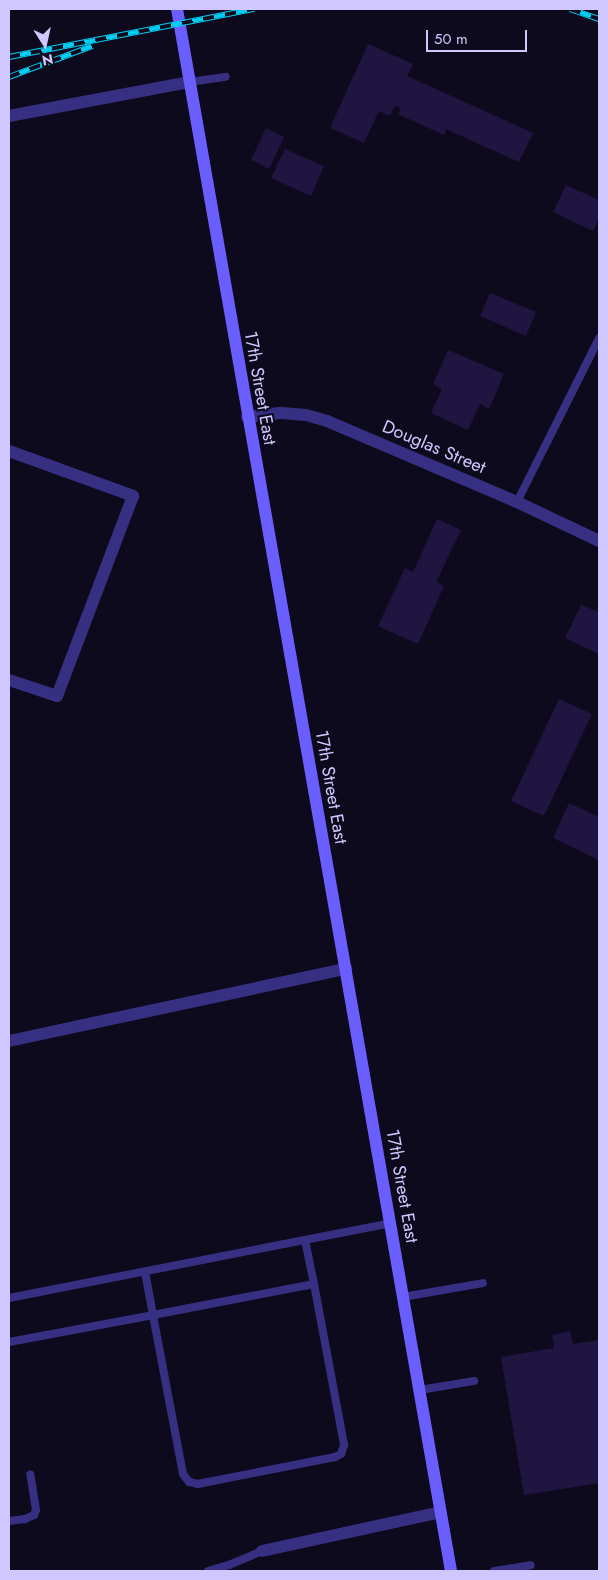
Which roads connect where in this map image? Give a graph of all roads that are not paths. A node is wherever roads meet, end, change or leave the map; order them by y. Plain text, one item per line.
1 (177, 9) edge
2 (226, 76) dead end
3 (189, 82) junction
4 (9, 116) edge
5 (599, 338) edge
6 (247, 416) junction
7 (9, 452) edge
8 (517, 502) junction
9 (599, 541) edge
10 (9, 680) edge
11 (346, 969) junction
12 (9, 1041) edge
13 (390, 1224) junction
14 (305, 1240) junction
15 (145, 1272) junction
16 (482, 1283) dead end
17 (314, 1284) junction
18 (403, 1297) junction
19 (9, 1298) edge
20 (153, 1315) junction
21 (9, 1342) edge
22 (474, 1381) dead end
23 (420, 1390) junction
24 (30, 1474) dead end
25 (441, 1512) junction
26 (9, 1521) edge
27 (262, 1551) joint
28 (532, 1565) dead end
29 (208, 1571) edge
30 (452, 1571) edge
31 (494, 1571) edge

1 - 3 main road, 17th Street East
2 - 3 lane
3 - 4 street
3 - 6 main road, 17th Street East
5 - 8 lane
6 - 8 street, Douglas Street
6 - 11 main road, 17th Street East
7 - 10 street
8 - 9 street, Douglas Street
11 - 12 street
11 - 13 main road, 17th Street East
13 - 14 lane
13 - 18 main road, 17th Street East
14 - 15 lane
14 - 17 lane
15 - 19 lane
15 - 20 lane
16 - 18 lane
17 - 20 lane
17 - 20 lane
18 - 23 main road, 17th Street East
20 - 21 lane
22 - 23 lane
23 - 25 main road, 17th Street East
24 - 26 lane
25 - 27 street
25 - 30 main road, 17th Street East
27 - 29 lane
28 - 31 lane

